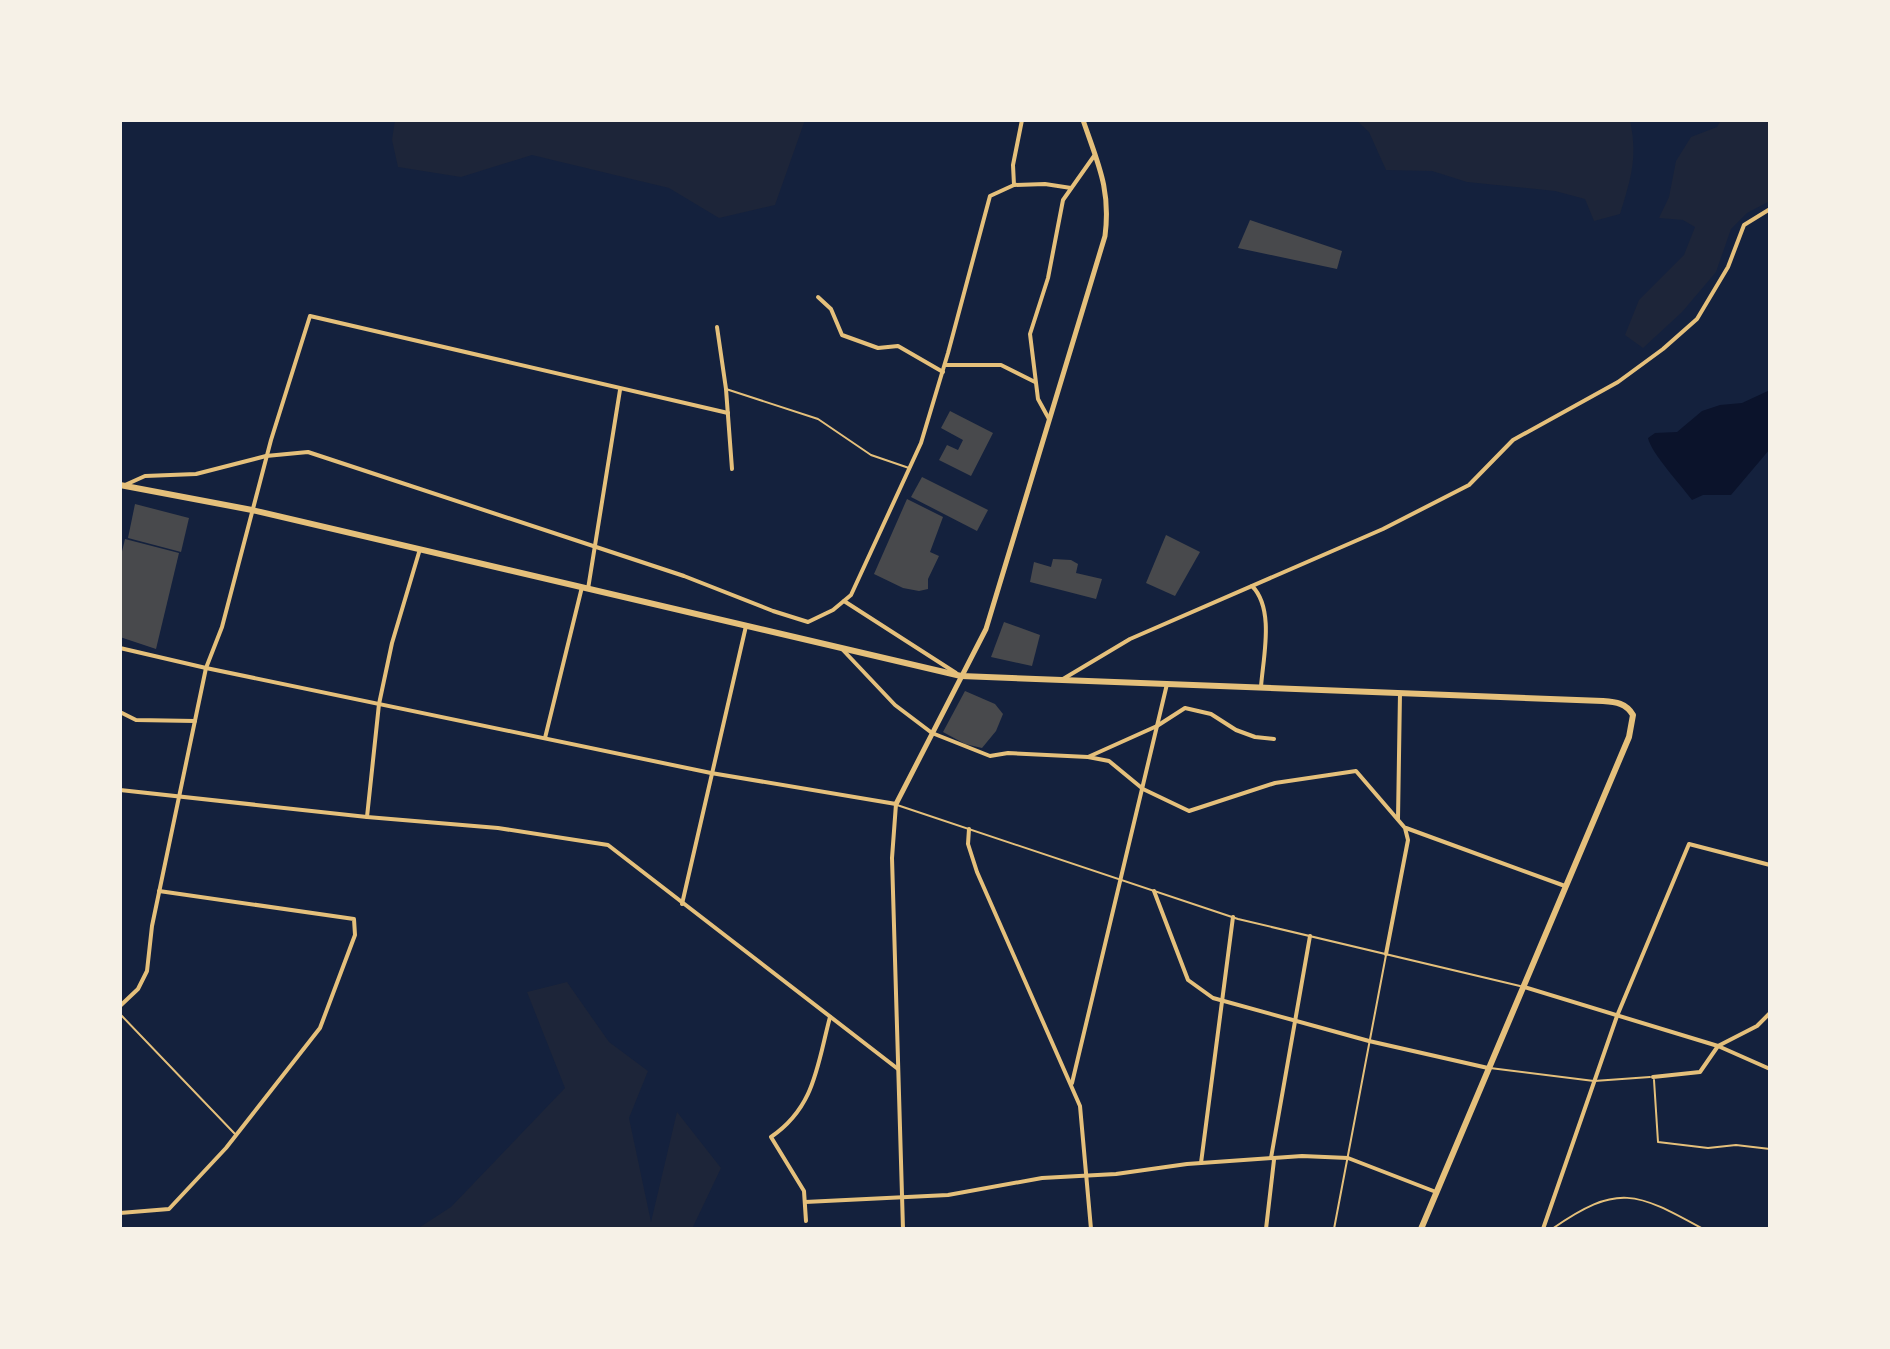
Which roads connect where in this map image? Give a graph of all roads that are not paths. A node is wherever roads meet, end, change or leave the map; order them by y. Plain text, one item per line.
1 (1022, 120) edge
2 (1083, 120) edge
3 (1095, 155) junction
4 (1014, 185) junction
5 (1071, 188) junction
6 (1770, 209) edge
7 (818, 297) dead end
8 (717, 327) dead end
9 (945, 365) junction
10 (943, 372) junction
11 (1036, 382) junction
12 (620, 389) junction
13 (726, 389) junction
14 (728, 413) junction
15 (1049, 419) junction
16 (266, 456) junction
17 (732, 469) dead end
18 (910, 469) junction
19 (122, 485) edge
20 (252, 510) junction
21 (595, 547) junction
22 (420, 549) junction
23 (1252, 586) junction
24 (585, 588) junction
25 (844, 601) junction
26 (746, 626) junction
27 (120, 648) edge
28 (840, 648) junction
29 (206, 668) junction
30 (961, 676) junction
31 (1060, 680) junction
32 (1167, 684) junction
33 (1261, 688) junction
34 (1400, 693) junction
35 (379, 704) junction
36 (120, 712) edge
37 (195, 721) junction
38 (1157, 726) junction
39 (932, 733) junction
40 (545, 738) junction
41 (1274, 739) dead end
42 (1088, 757) junction
43 (711, 773) junction
44 (1143, 789) junction
45 (120, 790) edge
46 (180, 795) junction
47 (896, 804) junction
48 (367, 817) junction
49 (1398, 820) junction
50 (1405, 828) junction
51 (969, 829) junction
52 (1770, 865) edge
53 (1122, 880) junction
54 (1565, 886) junction
55 (159, 891) junction
56 (1154, 891) junction
57 (682, 905) junction
58 (1233, 917) junction
59 (1310, 936) junction
60 (1386, 954) junction
61 (1522, 986) junction
62 (1221, 1001) junction
63 (120, 1006) edge
64 (1770, 1013) edge
65 (120, 1014) edge
66 (1617, 1016) junction
67 (830, 1017) junction
68 (1295, 1021) junction
69 (1369, 1041) junction
70 (1718, 1046) junction
71 (1488, 1068) junction
72 (898, 1069) junction
73 (1770, 1069) edge
74 (1653, 1077) junction
75 (1594, 1081) junction
76 (1071, 1085) junction
77 (235, 1134) junction
78 (1770, 1149) edge
79 (1348, 1158) junction
80 (1273, 1159) junction
81 (1201, 1163) junction
82 (1088, 1175) junction
83 (1436, 1192) junction
84 (901, 1196) junction
85 (805, 1202) junction
86 (120, 1213) edge
87 (806, 1221) dead end
88 (903, 1229) edge
89 (1091, 1229) edge
90 (1266, 1229) edge
91 (1334, 1229) edge
92 (1421, 1229) edge
93 (1543, 1229) edge
94 (1552, 1229) edge
95 (1703, 1229) edge

1 - 4 street
2 - 3 street
3 - 5 street
3 - 15 street
4 - 5 street
4 - 9 street
5 - 11 street
6 - 23 street
7 - 10 street
8 - 13 street
9 - 10 street
9 - 11 street
10 - 18 street
11 - 15 street
12 - 14 street
12 - 16 street
12 - 21 street
13 - 14 street
13 - 18 lane
14 - 17 street
15 - 30 street
16 - 19 street
16 - 20 street
16 - 21 street
18 - 25 street
19 - 20 main road
20 - 22 main road
20 - 29 street
21 - 24 street
21 - 25 street
22 - 24 main road
22 - 35 street
23 - 31 street
23 - 33 street
24 - 26 main road
24 - 40 street
25 - 30 street
26 - 28 main road
26 - 43 street
27 - 29 street
28 - 30 main road
28 - 39 street
29 - 35 street
29 - 37 street
30 - 31 main road
30 - 39 street
31 - 32 main road
32 - 33 main road
32 - 38 street
33 - 34 main road
34 - 49 street
34 - 54 main road
35 - 40 street
35 - 48 street
36 - 37 street
37 - 46 street
38 - 41 street
38 - 42 street
38 - 44 street
39 - 42 street
39 - 47 street
40 - 43 street
42 - 44 street
43 - 47 street
43 - 57 street
44 - 49 street
44 - 53 street
45 - 46 street
46 - 48 street
46 - 55 street
47 - 51 lane
47 - 72 street
48 - 57 street
49 - 50 street
50 - 54 street
50 - 60 street
51 - 53 lane
51 - 76 street
52 - 66 street
53 - 56 lane
53 - 76 street
54 - 61 main road
55 - 63 street
55 - 77 street
56 - 58 lane
56 - 62 street
57 - 67 street
58 - 59 lane
58 - 62 street
59 - 60 lane
59 - 68 street
60 - 61 lane
60 - 69 lane
61 - 66 street
61 - 71 main road
62 - 68 street
62 - 81 street
64 - 70 street
65 - 77 lane
66 - 70 street
66 - 75 street
67 - 72 street
67 - 85 street
68 - 69 street
68 - 80 street
69 - 71 street
69 - 79 lane
70 - 73 street
70 - 74 street
71 - 75 lane
71 - 83 main road
72 - 84 street
74 - 75 lane
74 - 78 lane
75 - 93 street
76 - 82 street
77 - 86 street
79 - 80 street
79 - 83 street
79 - 91 lane
80 - 81 street
80 - 90 street
81 - 82 street
82 - 84 street
82 - 89 street
83 - 92 main road
84 - 85 street
84 - 88 street
85 - 87 street
94 - 95 lane

